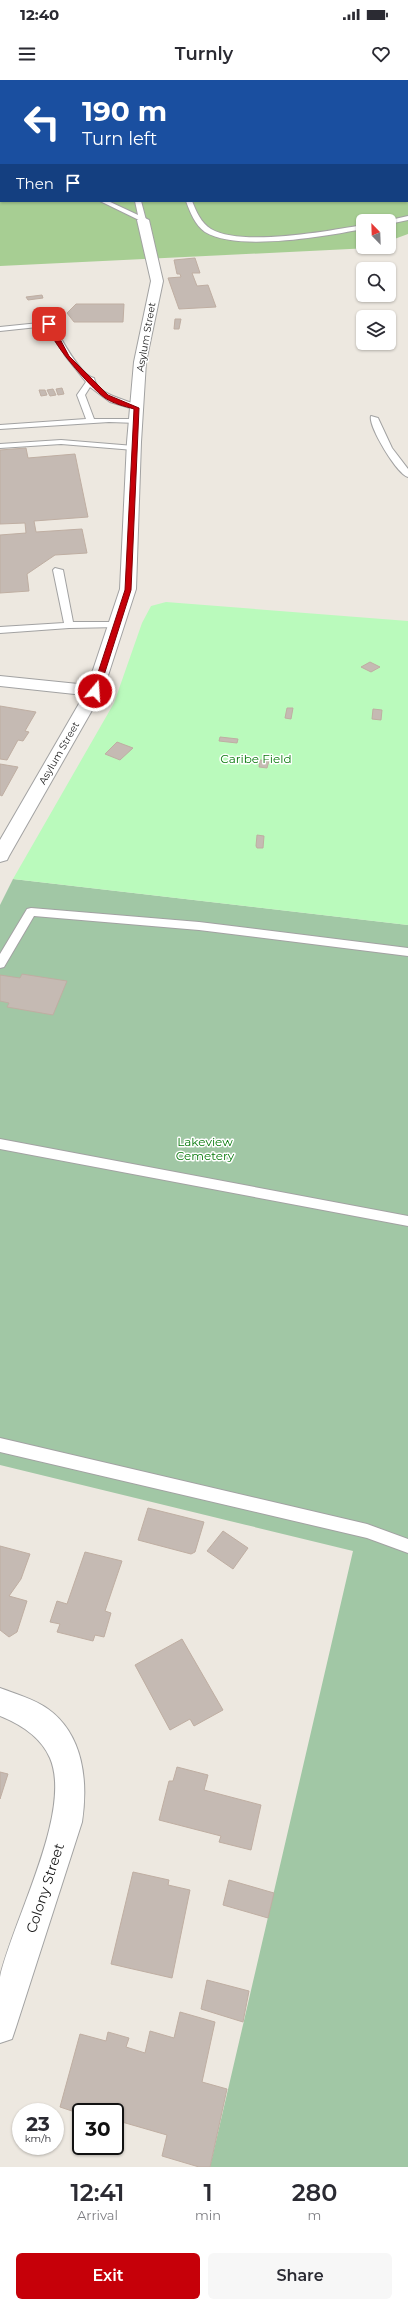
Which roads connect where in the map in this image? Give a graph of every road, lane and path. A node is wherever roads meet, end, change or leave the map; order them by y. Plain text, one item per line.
1 (105, 202) edge
2 (138, 202) edge
3 (189, 202) edge
4 (408, 218) edge
5 (143, 220) junction
6 (396, 221) edge
7 (356, 228) edge
8 (0, 329) edge
9 (91, 380) junction
10 (136, 414) junction
11 (374, 418) dead end
12 (91, 421) junction
13 (0, 427) edge
14 (0, 446) edge
15 (134, 448) junction
16 (408, 474) edge
17 (58, 570) dead end
18 (68, 625) junction
19 (116, 625) junction
20 (0, 630) edge
21 (0, 681) edge
22 (95, 691) junction
23 (0, 856) edge
24 (408, 952) edge
25 (0, 964) edge
26 (0, 1144) edge
27 (408, 1221) edge
28 (0, 1445) edge
29 (408, 1546) edge
30 (0, 1702) edge
31 (0, 2027) edge

1 - 5 lane
2 - 5 lane
3 - 7 lane
4 - 6 lane
5 - 10 street, Asylum Street
8 - 9 lane
9 - 10 lane
9 - 12 lane
10 - 12 lane
10 - 15 street, Asylum Street
11 - 16 lane
12 - 13 lane
14 - 15 lane
15 - 19 street, Asylum Street
17 - 18 lane
18 - 19 lane
18 - 20 lane
19 - 22 street, Asylum Street
21 - 22 street
22 - 23 street, Asylum Street
24 - 25 lane
26 - 27 lane
28 - 29 lane
30 - 31 street, Colony Street

